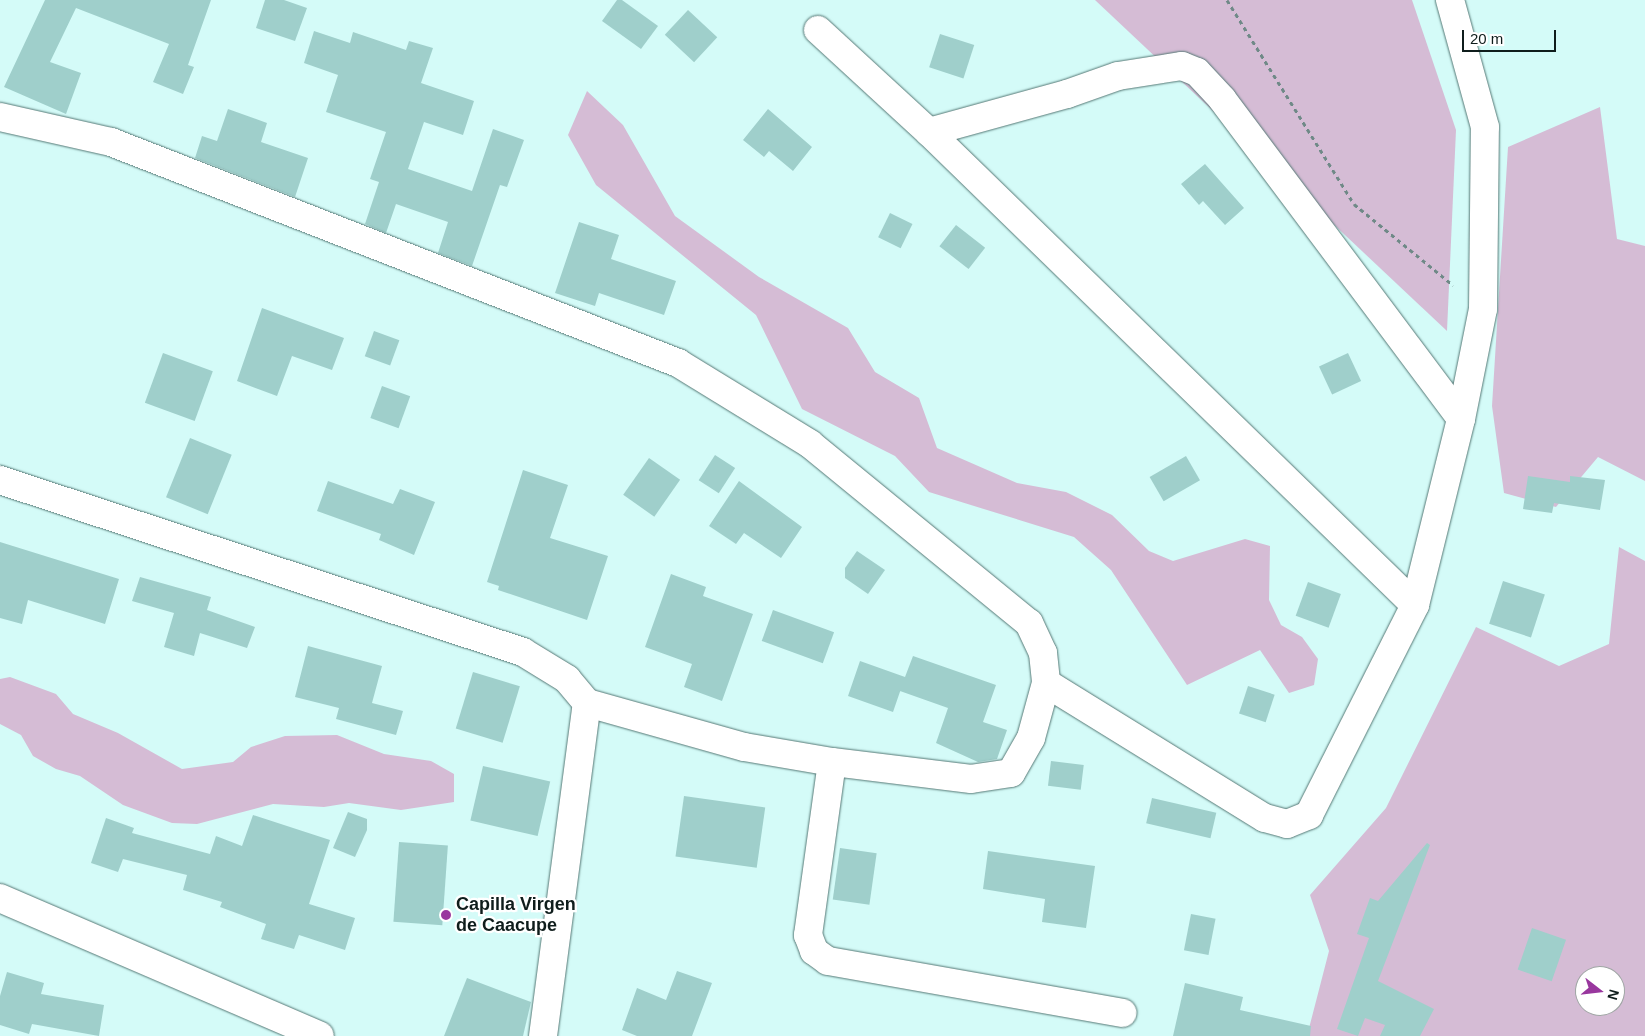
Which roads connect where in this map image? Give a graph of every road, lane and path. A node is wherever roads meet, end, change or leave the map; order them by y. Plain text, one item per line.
1 (1227, 0) edge
2 (1450, 0) edge
3 (818, 30) dead end
4 (0, 116) edge
5 (929, 132) junction
6 (1483, 309) junction
7 (1460, 419) junction
8 (0, 480) edge
9 (1415, 605) junction
10 (1046, 683) junction
11 (587, 703) junction
12 (832, 762) junction
13 (0, 898) edge
14 (1122, 1014) dead end
15 (320, 1036) edge
16 (543, 1036) edge

1 - 6 path
2 - 6 street
3 - 5 street
4 - 10 street
5 - 7 street
5 - 9 street
6 - 7 street
7 - 9 street
8 - 11 street
9 - 10 street
10 - 12 street
11 - 12 street
11 - 16 street
12 - 14 street
13 - 15 street

